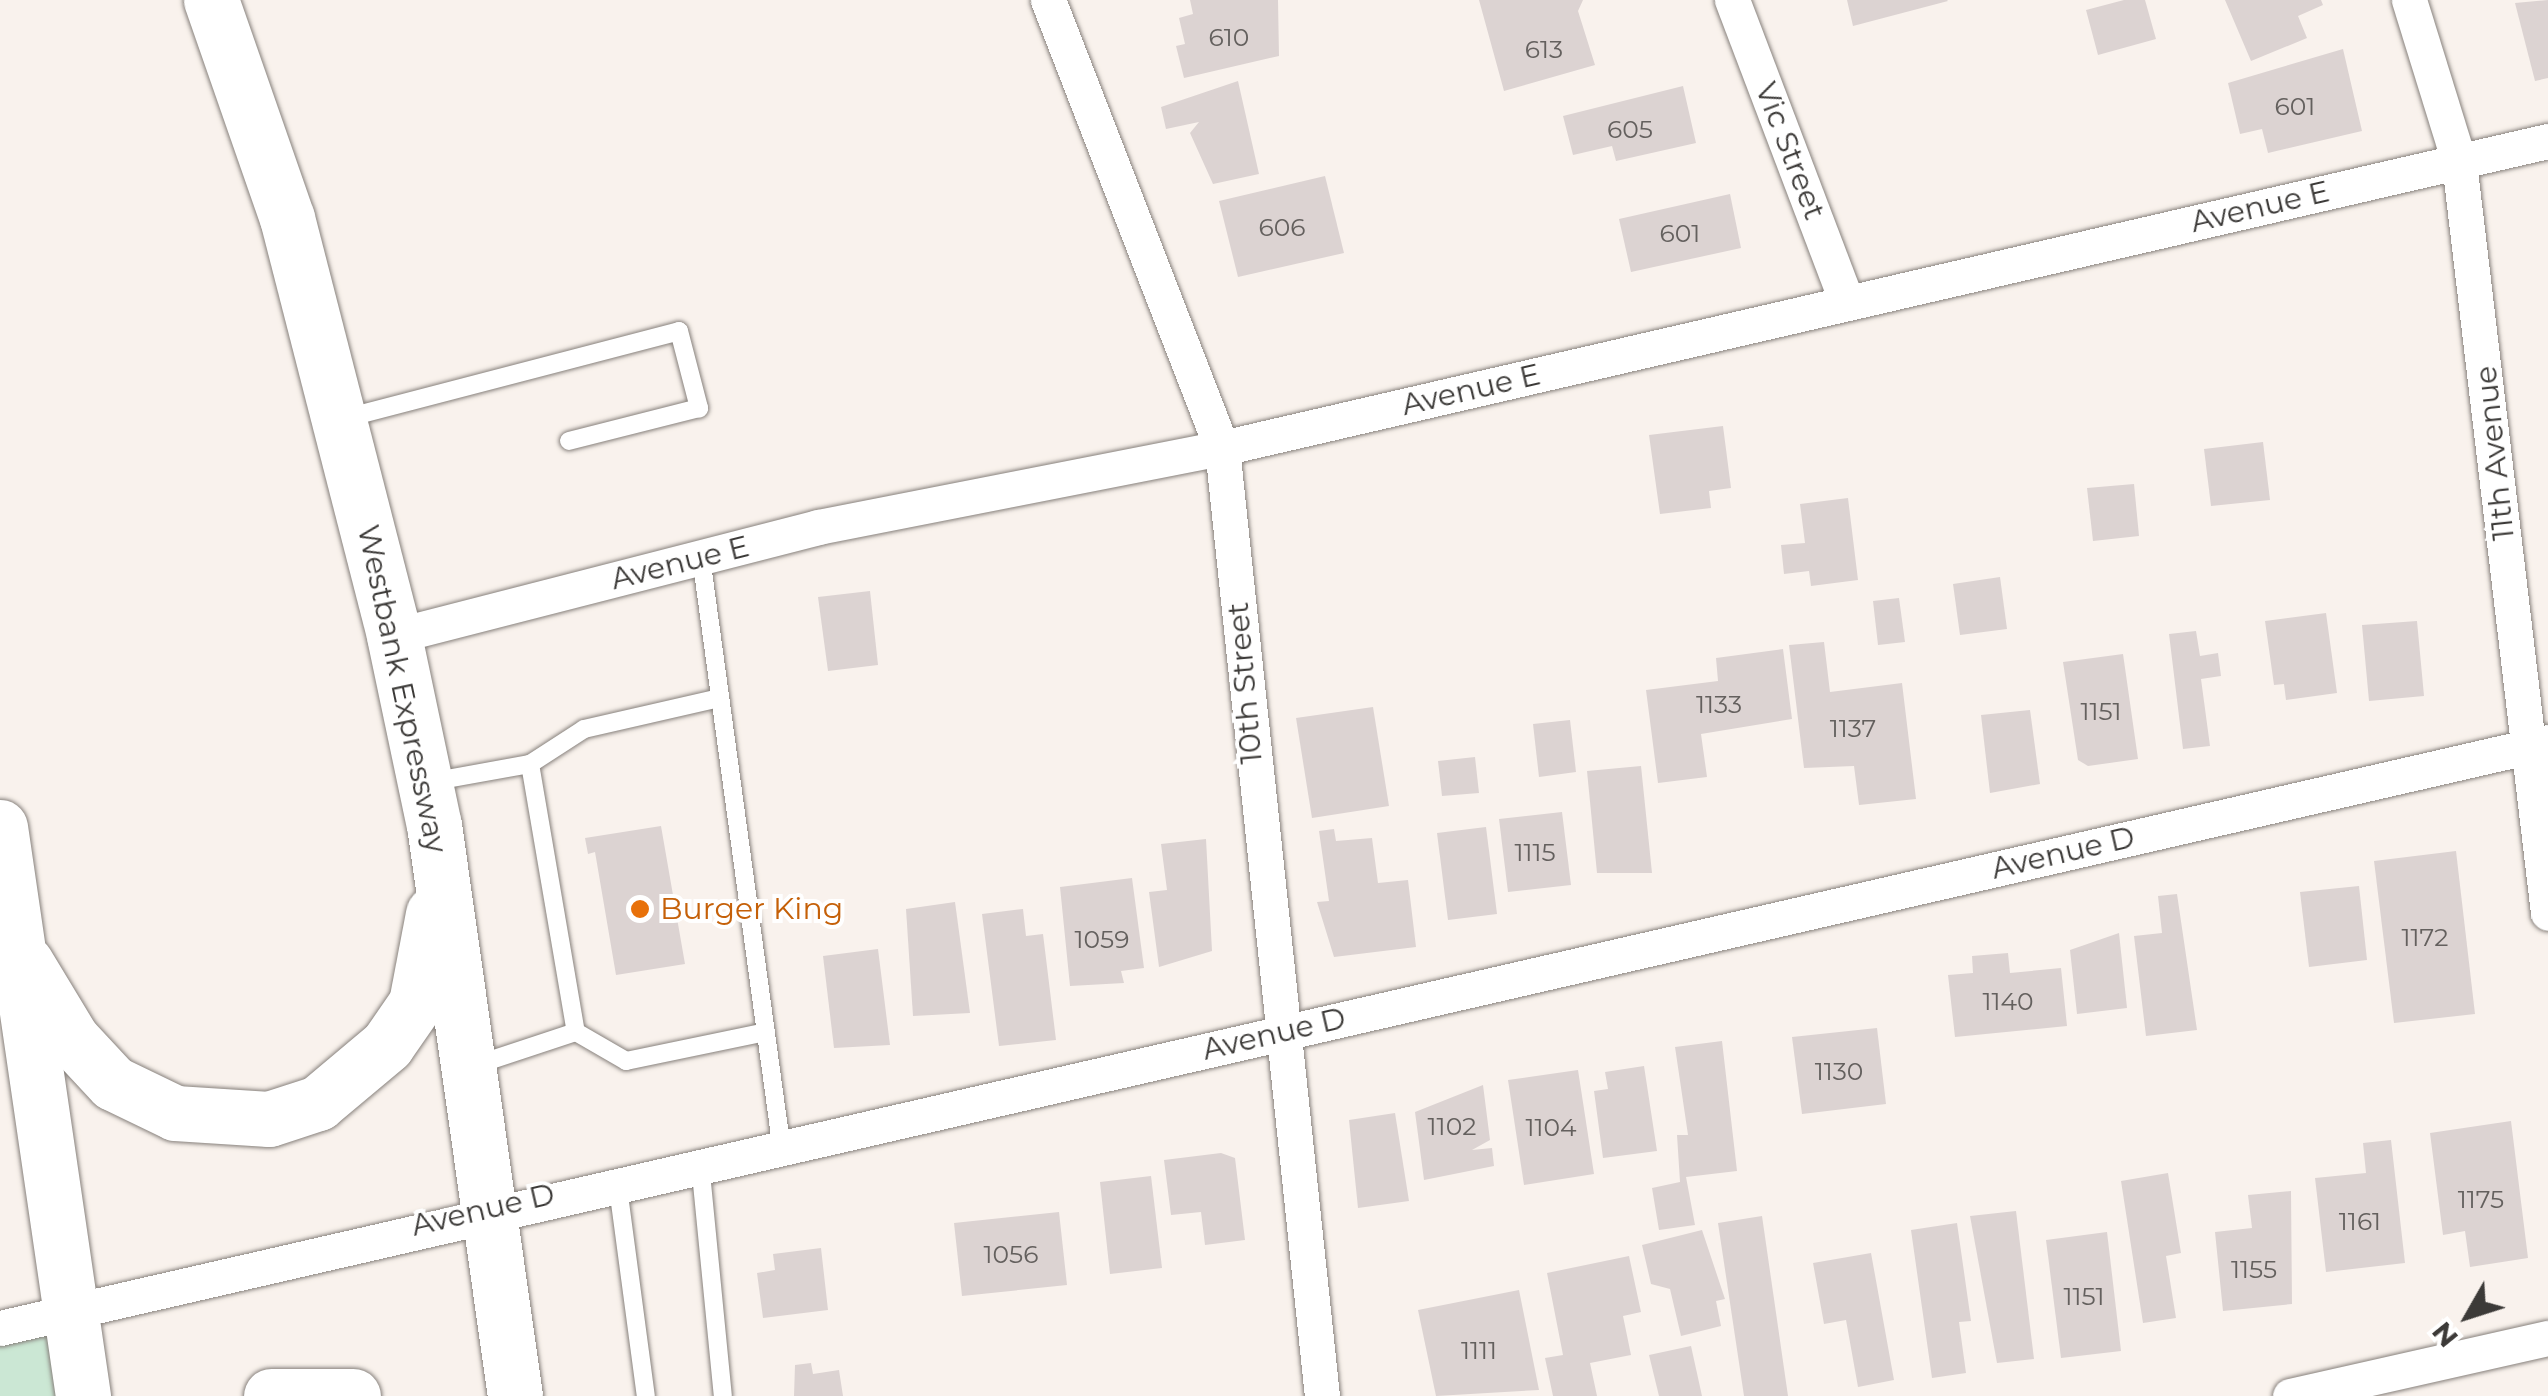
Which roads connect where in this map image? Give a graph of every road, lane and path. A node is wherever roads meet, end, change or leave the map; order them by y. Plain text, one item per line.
1 (211, 0) edge
2 (1048, 0) edge
3 (1732, 0) edge
4 (2409, 0) edge
5 (2548, 141) edge
6 (2459, 162) junction
7 (1847, 302) junction
8 (341, 419) junction
9 (570, 441) dead end
10 (1222, 448) junction
11 (701, 557) junction
12 (394, 636) junction
13 (719, 698) junction
14 (2538, 745) edge
15 (530, 764) junction
16 (430, 804) junction
17 (0, 827) edge
18 (2548, 913) edge
19 (16, 953) edge
20 (576, 1032) junction
21 (766, 1032) junction
22 (1278, 1033) junction
23 (471, 1067) junction
24 (781, 1143) junction
25 (700, 1161) junction
26 (617, 1179) junction
27 (493, 1207) junction
28 (76, 1310) junction
29 (0, 1328) edge
30 (2548, 1338) edge
31 (82, 1396) edge
32 (271, 1396) edge
33 (352, 1396) edge
34 (514, 1396) edge
35 (646, 1396) edge
36 (723, 1396) edge
37 (1322, 1396) edge
38 (2290, 1396) edge

1 - 8 highway, Westbank Expressway
2 - 10 street, 10th Street
3 - 7 street, Vic Street
4 - 6 street, 11th Avenue
5 - 6 street, Avenue E
6 - 7 street, Avenue E
6 - 14 street, 11th Avenue
7 - 10 street, Avenue E
8 - 9 lane
8 - 12 highway, Westbank Expressway
10 - 11 street, Avenue E
10 - 22 street, 10th Street
11 - 12 street, Avenue E
11 - 13 lane
12 - 16 highway, Westbank Expressway
13 - 15 lane
13 - 21 lane
14 - 18 street, 11th Avenue
14 - 22 street, Avenue D
15 - 16 lane
15 - 20 lane
16 - 19 highway
16 - 23 highway, Westbank Expressway
17 - 19 highway
19 - 28 highway
20 - 21 lane
20 - 23 lane
21 - 24 lane
22 - 24 street, Avenue D
22 - 37 street, 10th Street
23 - 27 highway, Westbank Expressway
24 - 25 street, Avenue D
25 - 26 street, Avenue D
25 - 36 lane
26 - 27 street, Avenue D
26 - 35 lane
27 - 28 street, Avenue D
27 - 34 highway, Westbank Expressway
28 - 29 street, Avenue D
28 - 31 highway
30 - 38 street
32 - 33 highway

